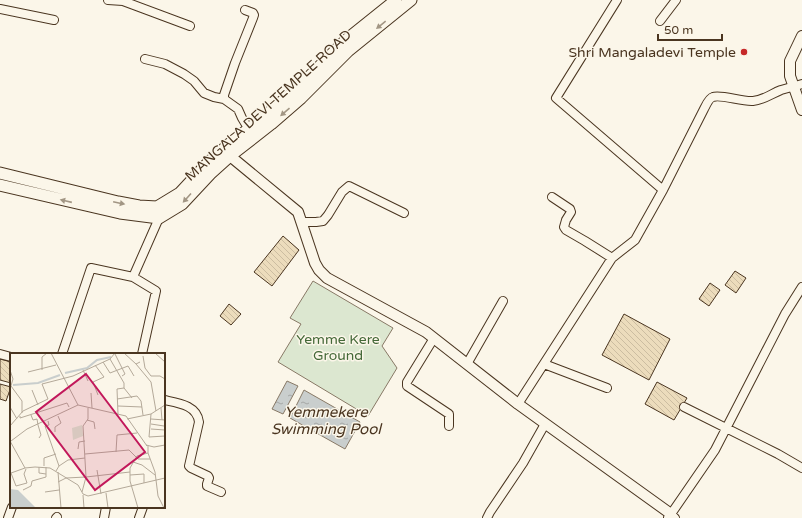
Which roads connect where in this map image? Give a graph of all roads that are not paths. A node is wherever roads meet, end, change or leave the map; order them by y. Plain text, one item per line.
1 (108, 0) edge
2 (396, 0) edge
3 (411, 0) edge
4 (617, 0) edge
5 (676, 0) edge
6 (0, 9) edge
7 (245, 10) dead end
8 (54, 20) dead end
9 (660, 21) dead end
10 (190, 26) dead end
11 (802, 36) edge
12 (145, 59) dead end
13 (798, 86) edge
14 (224, 99) junction
15 (802, 110) edge
16 (248, 128) junction
17 (226, 153) junction
18 (0, 173) edge
19 (0, 185) edge
20 (663, 190) junction
21 (552, 197) dead end
22 (404, 212) dead end
23 (158, 213) junction
24 (301, 222) junction
25 (612, 258) junction
26 (133, 277) junction
27 (802, 287) edge
28 (503, 302) dead end
29 (434, 338) junction
30 (65, 353) edge
31 (142, 353) edge
32 (0, 354) edge
33 (10, 357) edge
34 (467, 364) junction
35 (544, 364) junction
36 (607, 388) dead end
37 (165, 400) edge
38 (518, 404) junction
39 (684, 407) dead end
40 (545, 424) junction
41 (448, 426) dead end
42 (726, 428) junction
43 (802, 468) edge
44 (221, 492) dead end
45 (12, 508) edge
46 (106, 508) edge
47 (143, 508) edge
48 (672, 517) edge
49 (8, 518) edge
50 (104, 518) edge
51 (138, 518) edge
52 (487, 518) edge

1 - 10 street
2 - 16 main road, MANGALA DEVI TEMPLE ROAD
3 -> 17 main road, MANGALA DEVI TEMPLE ROAD
4 - 20 street
5 - 9 street
6 - 8 street
7 - 14 street
11 - 13 street
12 - 14 street
13 - 15 street
13 - 20 street
14 - 16 street
16 - 17 main road, MANGALA DEVI TEMPLE ROAD
17 - 23 main road, MANGALA DEVI TEMPLE ROAD
17 - 24 street
18 -> 23 main road
23 -> 19 main road
20 - 25 street
21 - 25 street
22 - 24 street
23 - 26 street
24 - 29 street
25 - 35 street
26 - 30 street
26 - 31 street
27 - 42 street
28 - 34 street
29 - 34 street
29 - 41 street
32 - 33 street
34 - 38 street
35 - 36 street
35 - 38 street
37 - 44 street
38 - 40 street
39 - 42 street
40 - 48 street
40 - 52 street
42 - 43 street
42 - 48 street
45 - 49 street
46 - 50 street
47 - 51 street

